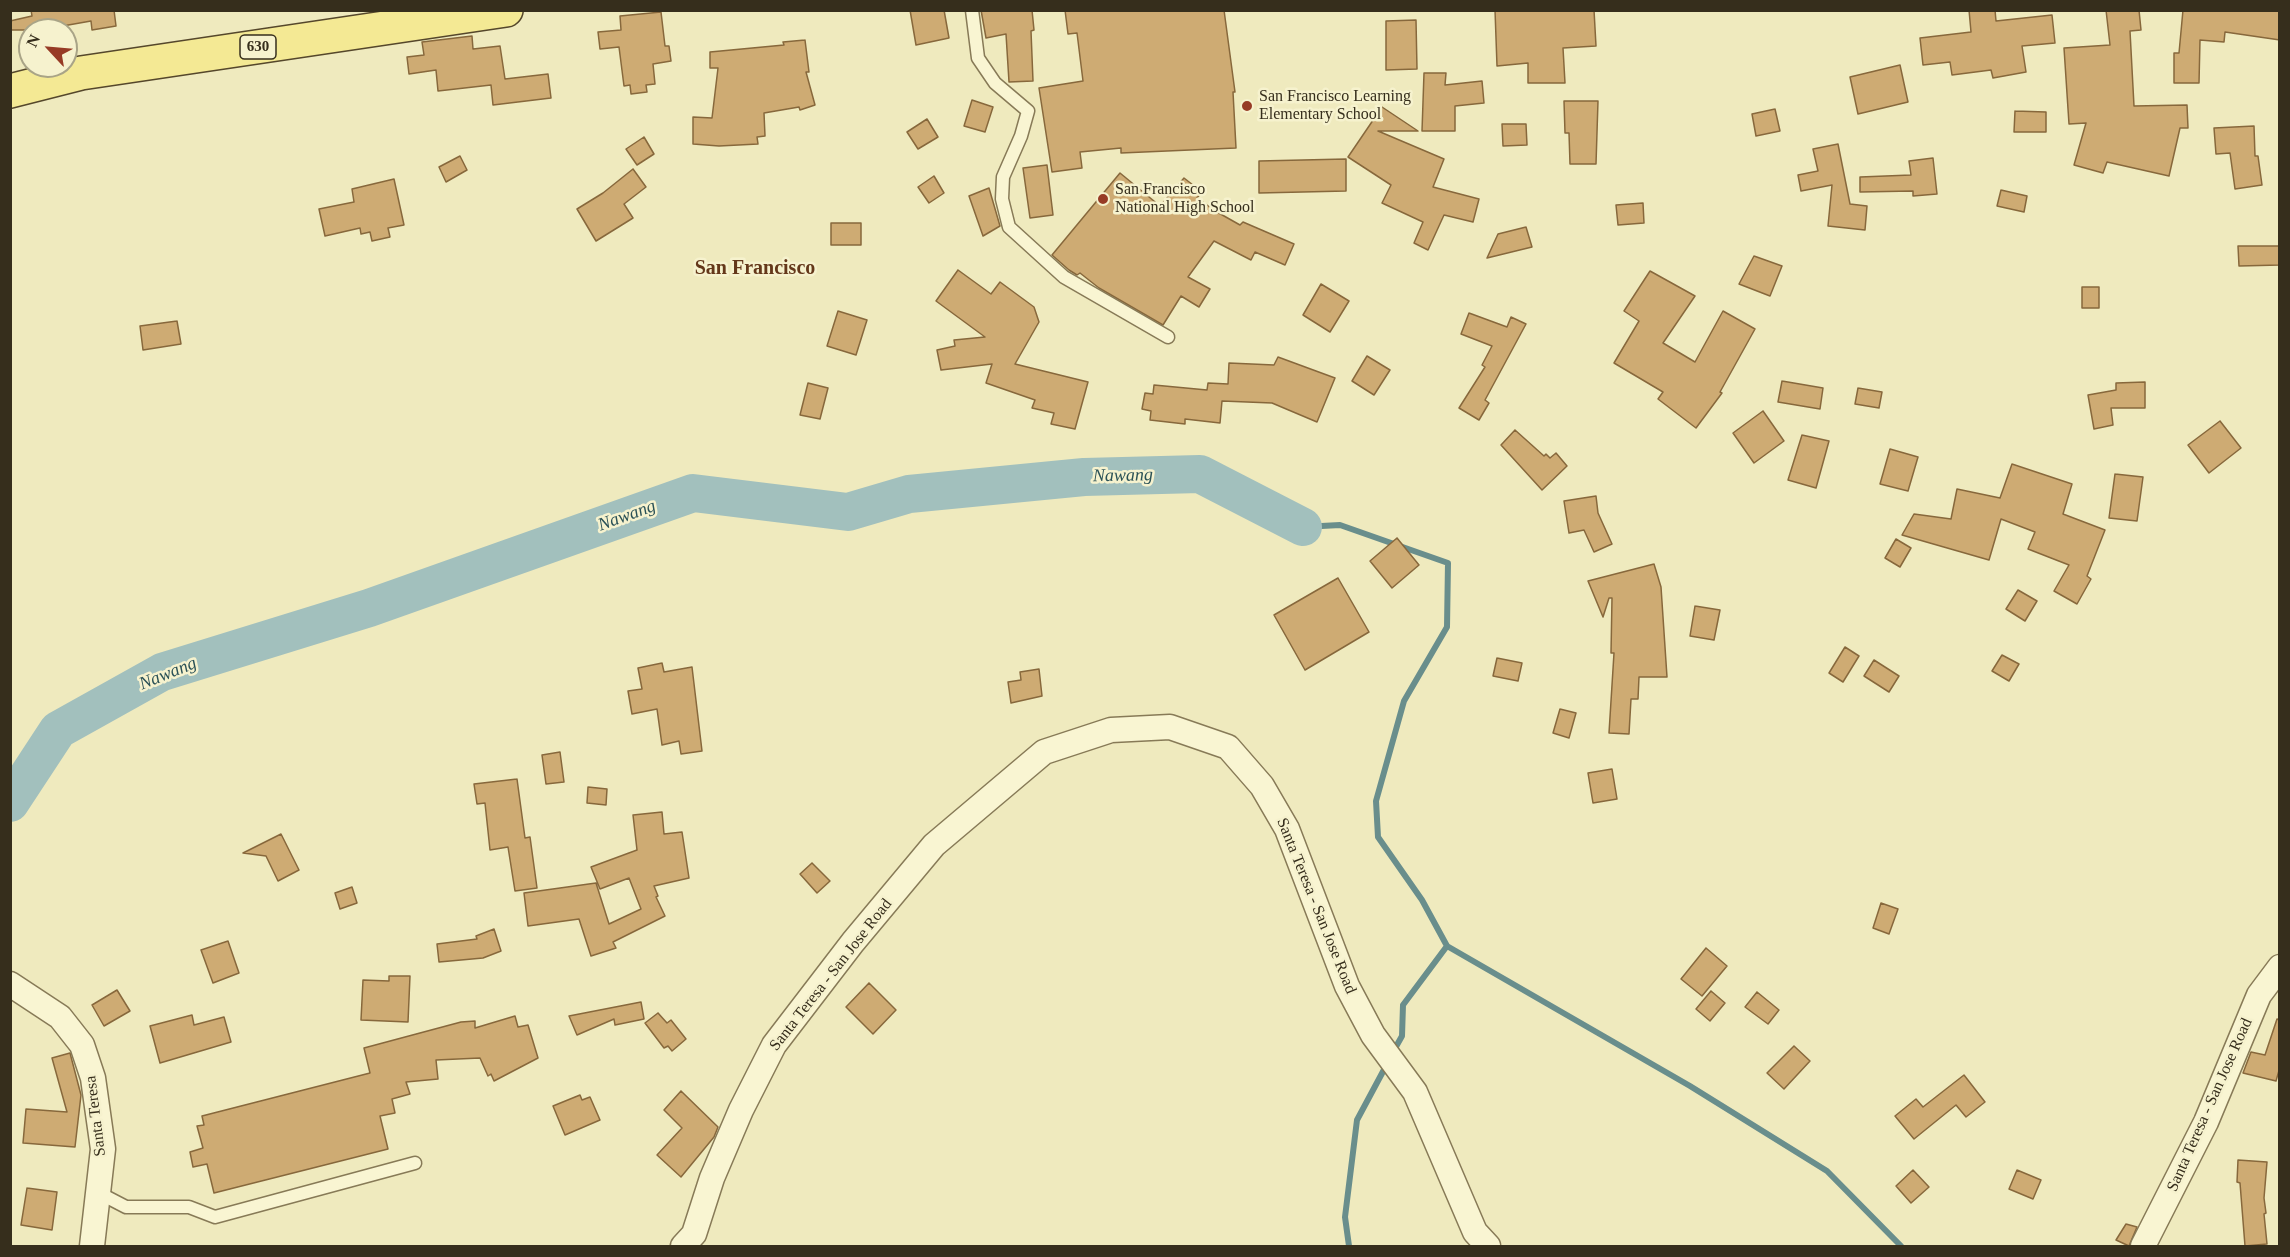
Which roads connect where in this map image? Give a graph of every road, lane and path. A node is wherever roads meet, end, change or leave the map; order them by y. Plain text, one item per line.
1 (506, 10) edge
2 (972, 10) edge
3 (443, 15) edge
4 (10, 91) edge
5 (1167, 337) dead end
6 (2280, 967) edge
7 (10, 984) edge
8 (415, 1163) dead end
9 (99, 1193) junction
10 (92, 1246) edge
11 (683, 1246) edge
12 (1488, 1246) edge
13 (2144, 1246) edge

1 - 3 main road, 630
2 - 5 lane
3 - 4 main road, 630
6 - 13 street, Santa Teresa - San Jose Road
7 - 9 street, Santa Teresa
8 - 9 lane
9 - 10 street, Santa Teresa
11 - 12 street, Santa Teresa - San Jose Road

